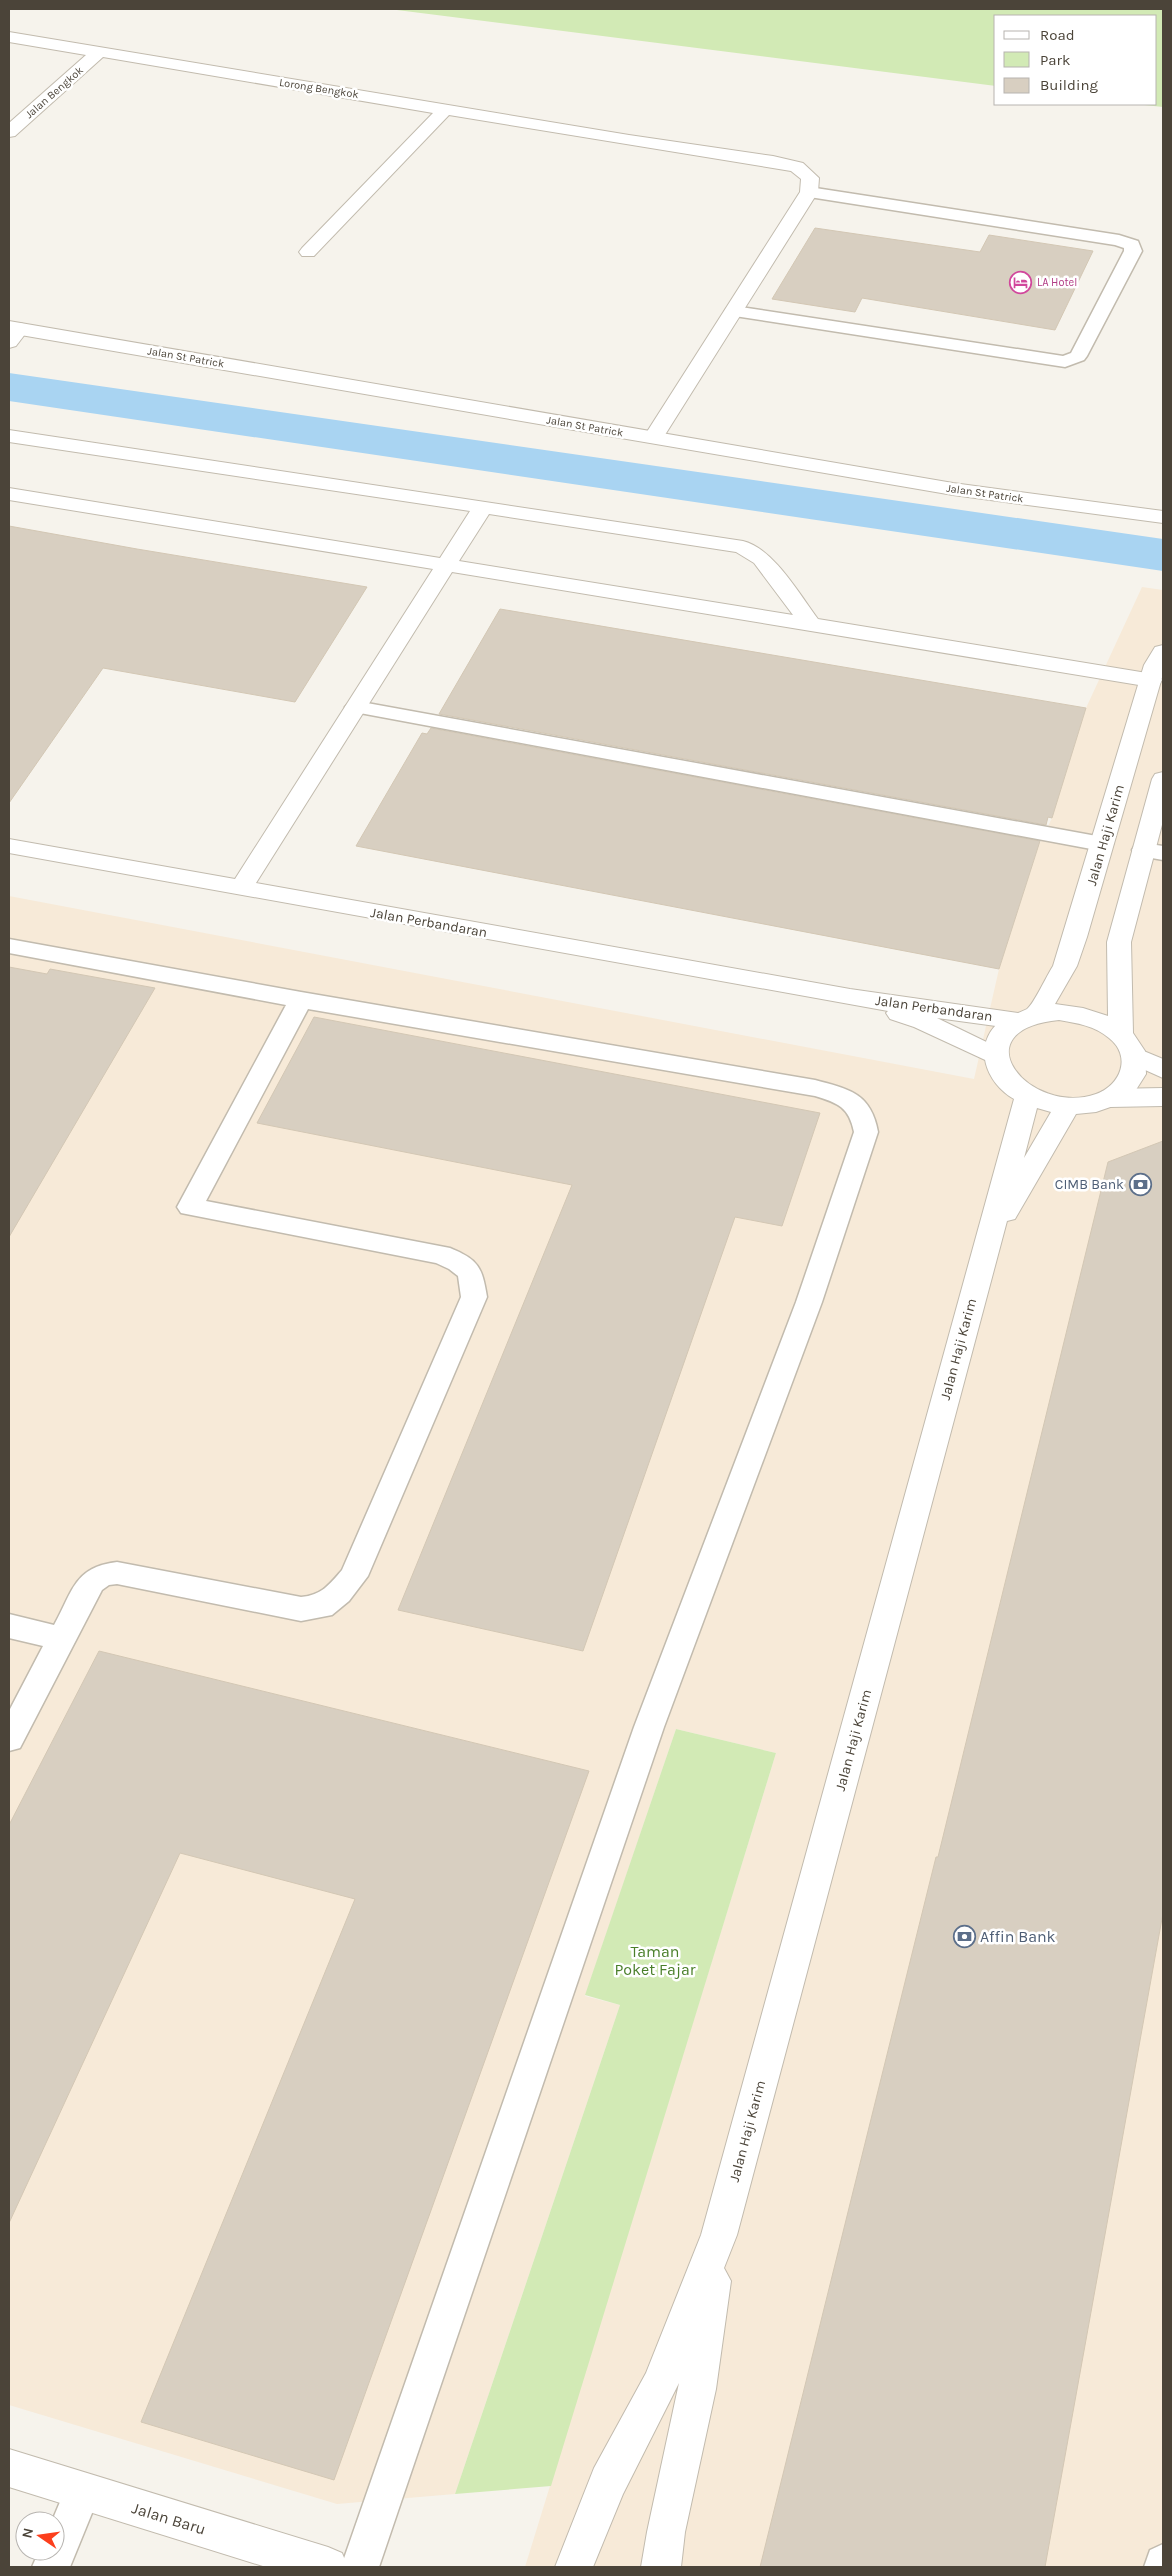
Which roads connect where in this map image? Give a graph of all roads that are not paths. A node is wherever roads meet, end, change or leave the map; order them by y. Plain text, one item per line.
1 (9, 37) edge
2 (99, 52) junction
3 (446, 109) junction
4 (9, 132) edge
5 (808, 192) junction
6 (308, 252) dead end
7 (734, 310) junction
8 (13, 333) edge
9 (9, 436) edge
10 (653, 438) junction
11 (9, 494) edge
12 (483, 506) junction
13 (1163, 517) edge
14 (446, 564) junction
15 (810, 623) junction
16 (1163, 652) edge
17 (1151, 680) junction
18 (356, 707) junction
19 (1163, 779) edge
20 (1102, 844) junction
21 (9, 846) edge
22 (1153, 851) edge
23 (241, 888) junction
24 (9, 946) edge
25 (850, 997) junction
26 (301, 1000) junction
27 (1027, 1017) junction
28 (1128, 1045) junction
29 (996, 1057) junction
30 (1163, 1070) edge
31 (1028, 1095) junction
32 (1163, 1097) edge
33 (1110, 1098) junction
34 (1068, 1105) junction
35 (986, 1246) junction
36 (9, 1626) edge
37 (62, 1639) junction
38 (9, 1739) edge
39 (719, 2235) junction
40 (9, 2468) edge
41 (83, 2491) junction
42 (1163, 2563) edge
43 (51, 2567) edge
44 (328, 2567) edge
45 (360, 2567) edge
46 (574, 2567) edge
47 (661, 2567) edge
48 (1163, 2567) edge

1 - 2 street, Lorong Bengkok
2 - 3 street, Lorong Bengkok
2 - 4 street, Jalan Bengkok
3 - 5 street, Lorong Bengkok
3 - 6 street
5 - 7 street
5 - 7 lane
7 - 10 street
8 - 10 street, Jalan St Patrick
9 - 12 street
10 - 13 street, Jalan St Patrick
11 - 14 street
12 - 14 street
12 - 15 street
14 - 15 street
14 - 18 street
15 - 17 street
16 - 17 street, Jalan Haji Karim
17 - 20 street, Jalan Haji Karim
18 - 20 lane
18 - 23 street
19 - 22 street
20 - 27 street, Jalan Haji Karim
21 - 23 street, Jalan Perbandaran
22 - 28 street
23 - 25 street, Jalan Perbandaran
24 - 26 lane
25 - 27 street, Jalan Perbandaran
25 - 29 street, Jalan Perbandaran
26 - 37 lane
26 - 45 lane
27 - 28 street
27 - 29 street
28 - 30 street
28 - 33 street
29 - 31 street
31 - 34 street
31 - 35 street
32 - 33 street
33 - 34 street
34 - 35 street
35 - 39 street, Jalan Haji Karim
36 - 37 lane
37 - 38 lane
39 - 46 street
39 - 47 street
40 - 41 street, Jalan Baru
41 - 43 lane
41 - 44 street, Jalan Baru
42 - 48 lane

